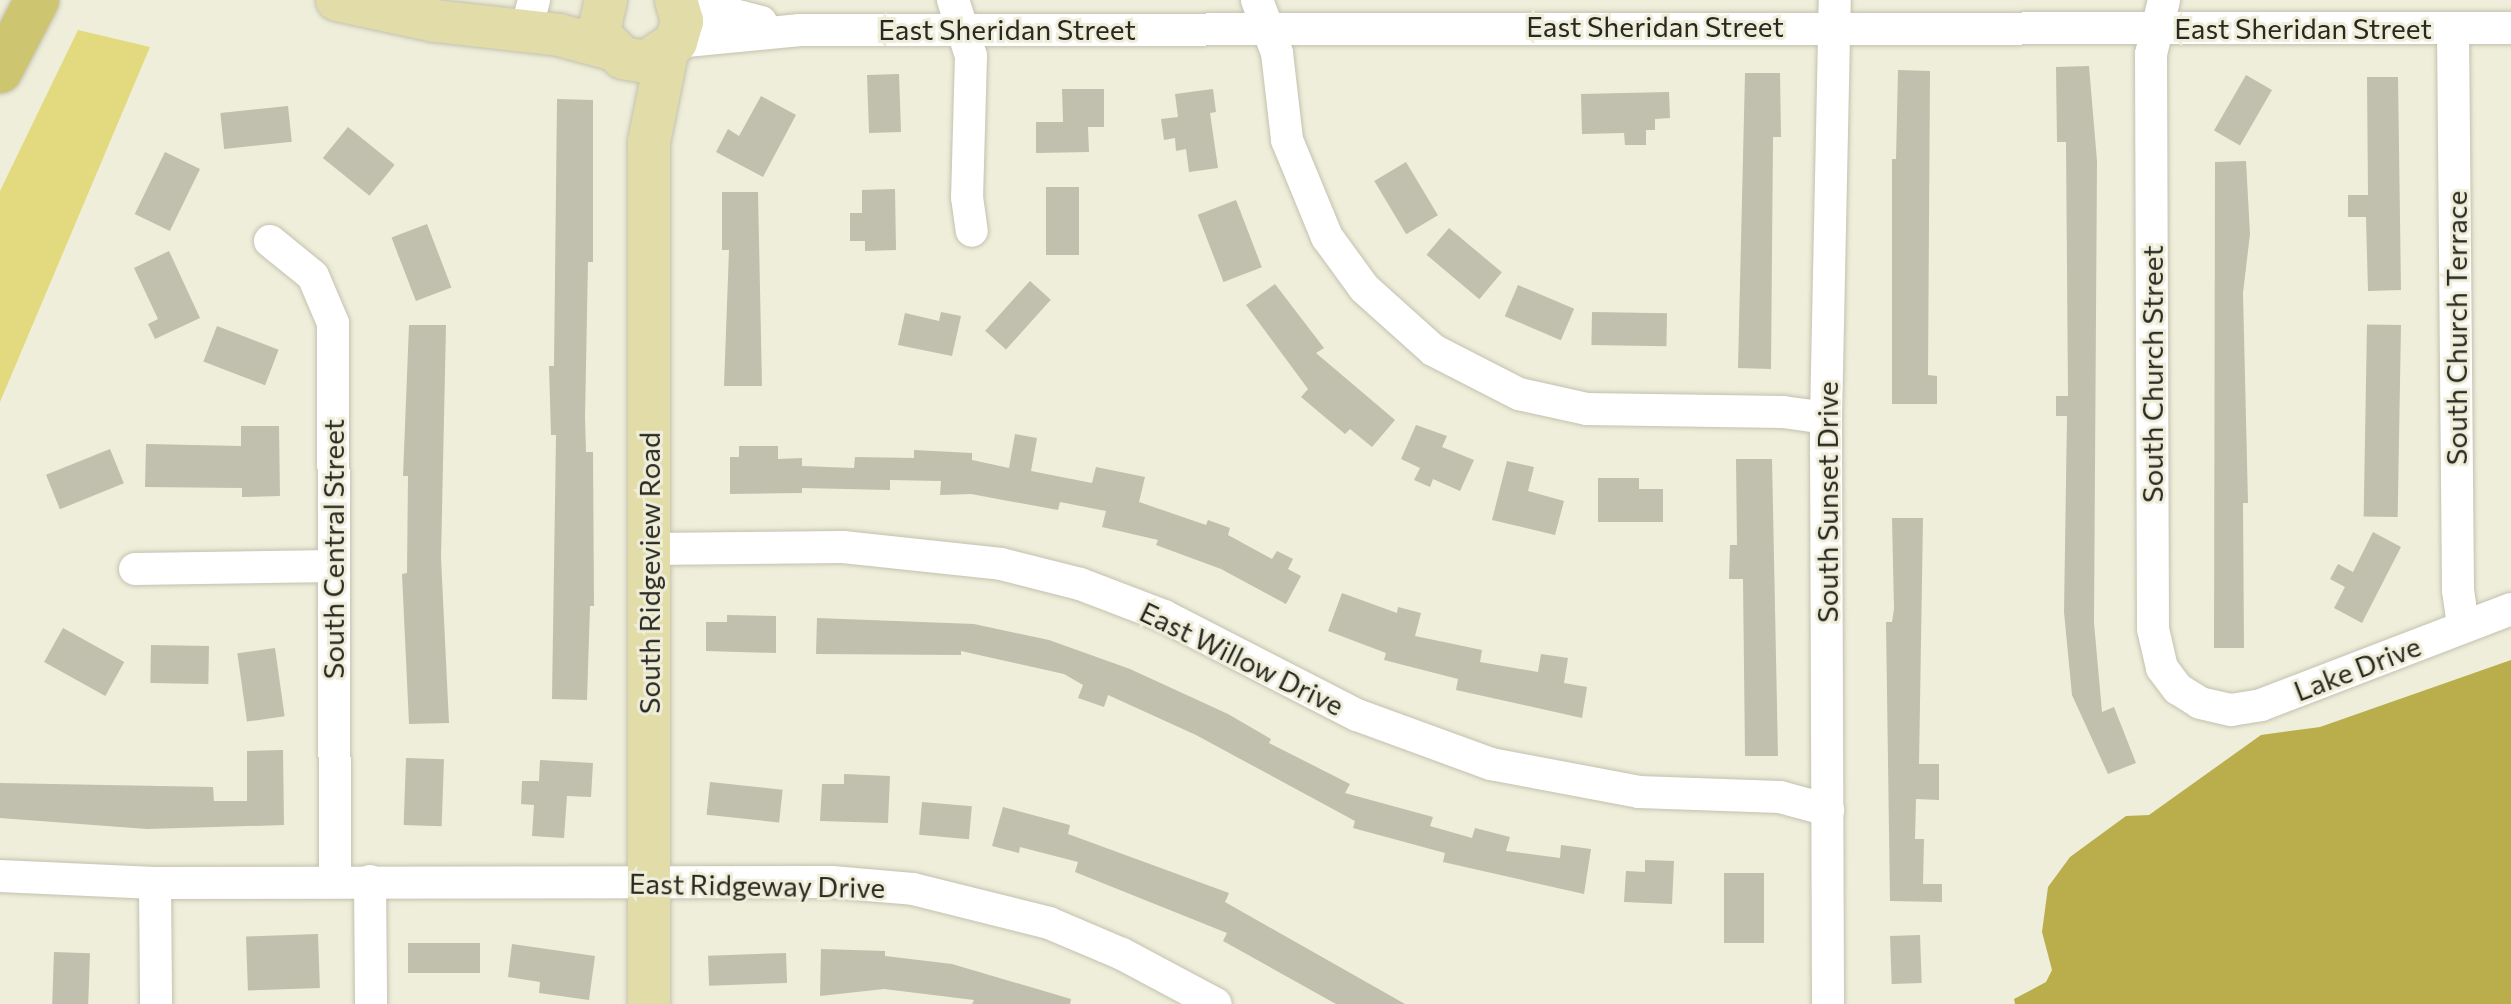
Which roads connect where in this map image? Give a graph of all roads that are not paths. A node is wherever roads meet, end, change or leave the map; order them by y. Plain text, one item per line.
1 (37, 0) edge
2 (337, 0) edge
3 (606, 0) edge
4 (676, 0) edge
5 (1565, 13) edge
6 (1835, 13) edge
7 (2161, 13) edge
8 (956, 14) edge
9 (1262, 14) edge
10 (530, 15) edge
11 (2511, 28) edge
12 (2453, 29) junction
13 (800, 30) junction
14 (671, 47) junction
15 (617, 53) junction
16 (8, 55) edge
17 (649, 142) junction
18 (972, 231) dead end
19 (270, 241) dead end
20 (1826, 418) junction
21 (649, 549) junction
22 (333, 566) junction
23 (135, 569) dead end
24 (2511, 609) edge
25 (2463, 627) junction
26 (2200, 703) joint
27 (1828, 810) junction
28 (0, 876) edge
29 (370, 881) junction
30 (335, 882) junction
31 (649, 882) junction
32 (155, 883) junction
33 (156, 1004) edge
34 (371, 1004) edge
35 (649, 1004) edge
36 (1216, 1004) edge
37 (1828, 1004) edge

1 - 16 highway
2 - 10 main road
3 - 10 main road
3 - 15 main road, South Ridgeview Road
4 - 13 street, East Sheridan Street
4 - 14 main road, South Ridgeview Road
5 - 6 street, East Sheridan Street
5 - 9 street, East Sheridan Street
6 - 7 street, East Sheridan Street
6 - 20 street, South Sunset Drive
7 - 12 street, East Sheridan Street
7 - 26 street, South Church Street
8 - 9 street, East Sheridan Street
8 - 13 street, East Sheridan Street
8 - 18 street
9 - 20 street
10 - 15 main road
11 - 12 street, East Sheridan Street
12 - 25 street, South Church Terrace
13 - 14 street, East Sheridan Street
14 - 15 main road
14 - 17 main road, South Ridgeview Road
15 - 17 main road, South Ridgeview Road
17 - 21 main road, South Ridgeview Road
19 - 22 street, South Central Street
20 - 27 street, South Sunset Drive
21 - 27 street, East Willow Drive
21 - 31 main road, South Ridgeview Road
22 - 23 street
22 - 30 street, South Central Street
24 - 25 street, Lake Drive
25 - 26 street, Lake Drive
27 - 37 street, South Sunset Drive
28 - 32 street, East Ridgeway Drive
29 - 30 street, East Ridgeway Drive
29 - 31 street, East Ridgeway Drive
29 - 34 street
30 - 32 street, East Ridgeway Drive
31 - 35 main road, South Ridgeview Road
31 - 36 street, East Ridgeway Drive
32 - 33 street

